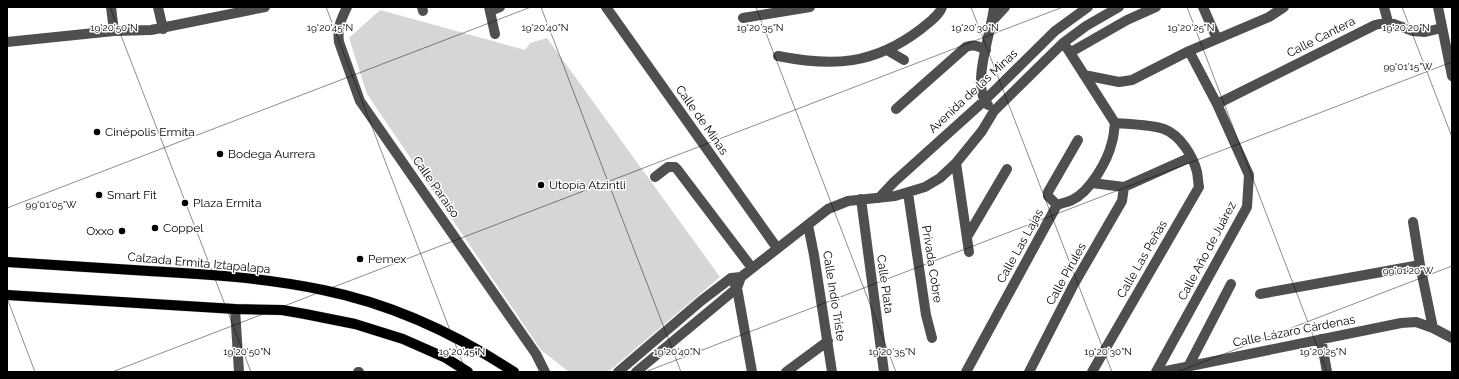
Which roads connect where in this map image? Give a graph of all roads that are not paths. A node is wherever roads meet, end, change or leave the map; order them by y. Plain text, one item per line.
1 (111, 7) edge
2 (158, 7) edge
3 (265, 7) edge
4 (347, 7) edge
5 (500, 7) edge
6 (606, 7) edge
7 (810, 7) edge
8 (942, 7) edge
9 (994, 7) edge
10 (1005, 7) edge
11 (1088, 7) edge
12 (1119, 7) edge
13 (1156, 7) edge
14 (1204, 7) edge
15 (1284, 7) edge
16 (1384, 7) edge
17 (1438, 7) edge
18 (490, 9) edge
19 (220, 12) edge
20 (743, 18) dead end
21 (993, 20) junction
22 (1388, 22) junction
23 (1442, 28) junction
24 (163, 29) junction
25 (114, 31) junction
26 (496, 34) dead end
27 (1217, 39) junction
28 (7, 42) edge
29 (1063, 44) junction
30 (887, 50) junction
31 (986, 50) junction
32 (1189, 51) junction
33 (1070, 52) junction
34 (778, 56) dead end
35 (904, 60) dead end
36 (1084, 75) junction
37 (1452, 76) edge
38 (984, 101) junction
39 (1217, 104) junction
40 (896, 109) dead end
41 (994, 111) junction
42 (1115, 123) junction
43 (1078, 140) dead end
44 (1191, 157) junction
45 (956, 163) junction
46 (1007, 169) dead end
47 (655, 176) dead end
48 (1092, 183) junction
49 (1124, 187) junction
50 (908, 192) junction
51 (879, 198) junction
52 (861, 199) junction
53 (1057, 204) junction
54 (1413, 222) dead end
55 (808, 225) junction
56 (967, 237) junction
57 (777, 248) junction
58 (969, 252) dead end
59 (7, 262) edge
60 (1420, 265) junction
61 (752, 268) junction
62 (741, 277) junction
63 (730, 278) junction
64 (1230, 284) dead end
65 (737, 288) junction
66 (1260, 294) dead end
67 (7, 295) edge
68 (235, 309) junction
69 (1433, 328) junction
70 (932, 338) dead end
71 (1452, 338) edge
72 (1321, 339) junction
73 (828, 341) junction
74 (1189, 365) junction
75 (239, 372) edge
76 (468, 372) edge
77 (514, 372) edge
78 (545, 372) edge
79 (618, 372) edge
80 (636, 372) edge
81 (752, 372) edge
82 (786, 372) edge
83 (832, 372) edge
84 (884, 372) edge
85 (966, 372) edge
86 (1029, 372) edge
87 (1092, 372) edge
88 (1156, 372) edge
89 (1160, 372) edge
90 (1327, 372) edge

1 - 25 street
2 - 24 street
3 - 19 street
4 - 78 street, Calle Paraíso
5 - 18 street
6 - 57 street, Calle de Minas
7 - 20 street
8 - 30 street
9 - 21 street
10 - 21 street
11 - 38 street, Avenida de las Minas
12 - 29 street
13 - 33 street
14 - 27 street
15 - 27 street
16 - 22 street
17 - 23 street
18 - 26 street
19 - 24 street
21 - 31 street
22 - 23 street
22 - 39 street, Calle Cantera
23 - 37 street
24 - 25 street
25 - 28 street
27 - 32 street
29 - 33 street
29 - 41 street
30 - 34 street
30 - 35 street
31 - 38 street
31 - 40 street
32 - 36 street
32 - 39 street, Calle Año de Juárez
33 - 36 street
36 - 42 street
38 - 41 street
38 - 51 street, Avenida de las Minas
39 - 88 street, Calle Año de Juárez
41 - 45 street
42 - 44 street, Calle Las Peñas
42 - 48 street, Calle Las Lajas
43 - 53 street
44 - 49 street
44 - 87 street, Calle Las Peñas
45 - 50 street
45 - 56 street
46 - 56 street
47 - 61 street
48 - 49 street
48 - 53 street, Calle Las Lajas
49 - 86 street, Calle Pirules
50 - 51 street
50 - 70 street, Privada Cobre
51 - 52 street
52 - 55 street
52 - 84 street, Calle Plata
53 - 85 street, Calle Las Lajas
54 - 60 street
55 - 57 street
55 - 73 street, Calle Indio Triste
56 - 58 street
57 - 61 street
59 - 77 main road, Calzada Ermita Iztapalapa
60 - 66 street
60 - 69 street
61 - 62 street
62 - 63 street
62 - 65 street
63 - 65 street
63 - 79 street
64 - 74 street
65 - 80 street
65 - 81 street
67 - 68 main road
68 - 75 street
68 - 76 main road
69 - 71 street, Calle Lázaro Cárdenas
69 - 72 street, Calle Lázaro Cárdenas
72 - 74 street, Calle Lázaro Cárdenas
72 - 90 street
73 - 82 street
73 - 83 street, Calle Indio Triste
74 - 89 street, Calle Lázaro Cárdenas

